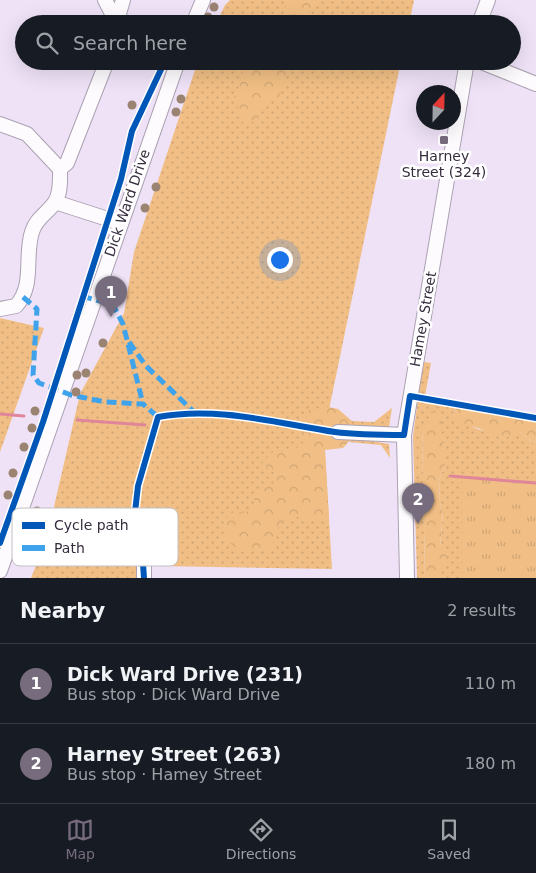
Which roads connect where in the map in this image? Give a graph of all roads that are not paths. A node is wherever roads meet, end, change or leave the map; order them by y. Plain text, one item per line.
1 (105, 0) edge
2 (123, 0) edge
3 (203, 0) edge
4 (488, 0) edge
5 (113, 15) edge
6 (119, 15) edge
7 (197, 15) edge
8 (482, 15) edge
9 (104, 70) edge
10 (175, 70) edge
11 (465, 70) edge
12 (501, 70) edge
13 (536, 84) edge
14 (0, 124) edge
15 (60, 168) junction
16 (55, 202) junction
17 (120, 223) junction
18 (0, 309) edge
19 (338, 432) dead end
20 (404, 436) junction
21 (22, 508) edge
22 (12, 536) edge
23 (0, 571) edge
24 (407, 578) edge

1 - 5 street
2 - 6 street
3 - 7 street
4 - 8 street
9 - 15 street
10 - 17 street, Dick Ward Drive
11 - 20 street, Hamey Street
12 - 13 street
14 - 15 street
15 - 16 street
16 - 17 street
16 - 18 street
17 - 21 street, Dick Ward Drive
19 - 20 street
20 - 24 street, Hamey Street
22 - 23 street, Dick Ward Drive

